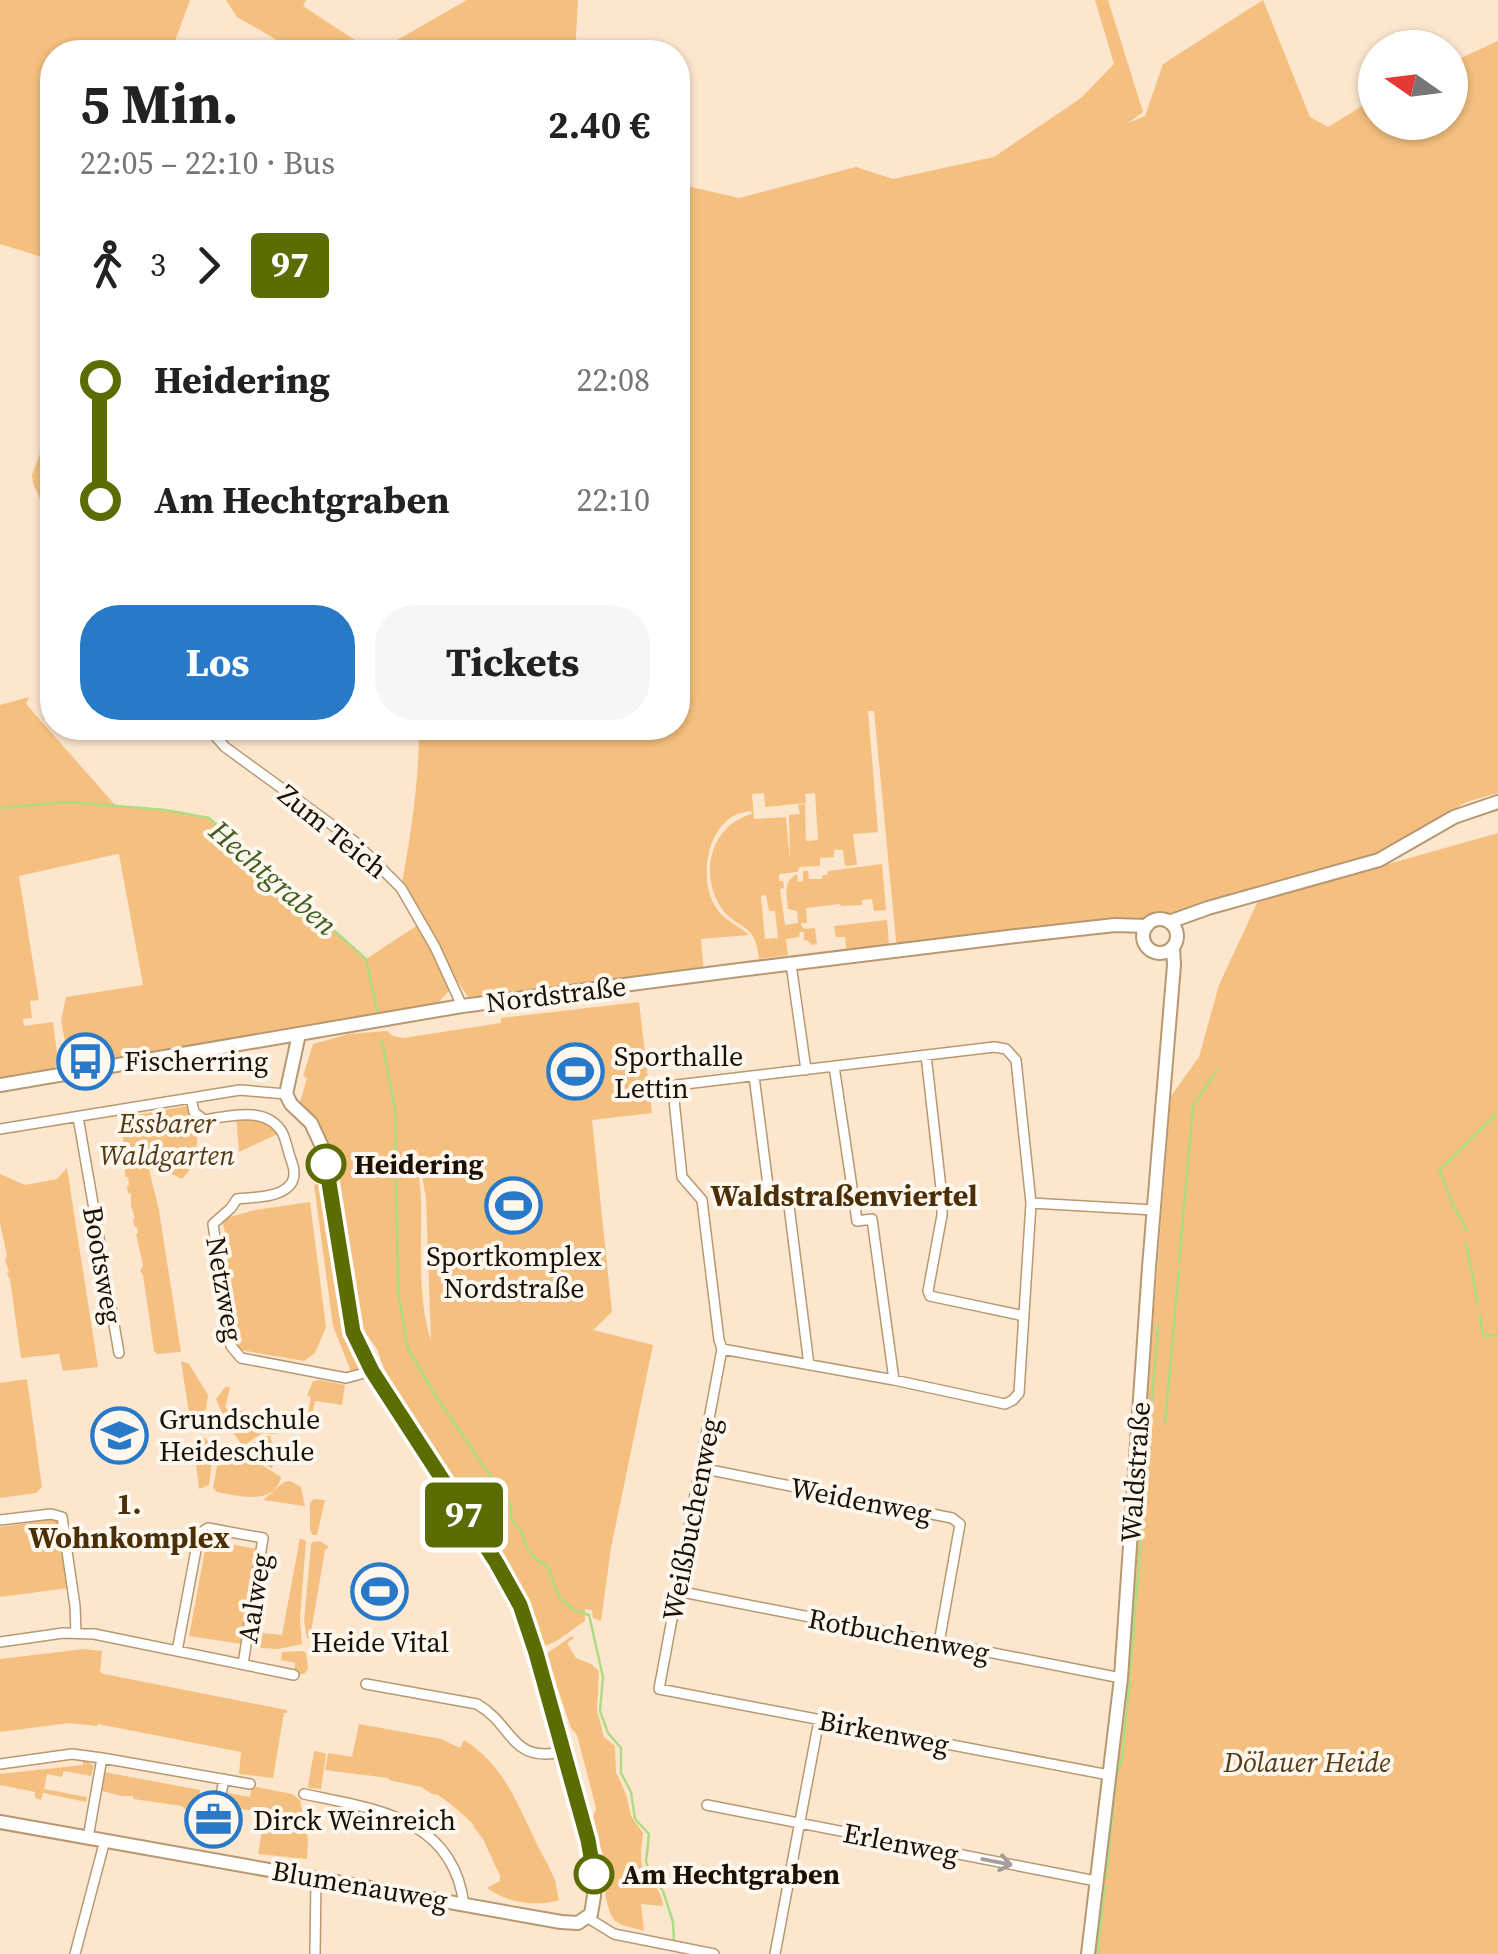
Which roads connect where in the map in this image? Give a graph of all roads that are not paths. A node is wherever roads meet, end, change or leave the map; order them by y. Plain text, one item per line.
1 (219, 740) edge
2 (1498, 802) edge
3 (1173, 928) junction
4 (1146, 932) junction
5 (1167, 951) junction
6 (791, 964) junction
7 (462, 1006) junction
8 (299, 1034) junction
9 (926, 1055) junction
10 (834, 1066) junction
11 (806, 1070) junction
12 (754, 1076) junction
13 (0, 1085) edge
14 (286, 1094) junction
15 (190, 1098) junction
16 (78, 1117) junction
17 (0, 1129) edge
18 (1032, 1202) junction
19 (1154, 1210) junction
20 (1024, 1316) junction
21 (722, 1349) junction
22 (120, 1352) dead end
23 (809, 1365) junction
24 (372, 1371) junction
25 (894, 1380) junction
26 (700, 1468) junction
27 (0, 1520) edge
28 (677, 1591) junction
29 (76, 1633) junction
30 (0, 1642) edge
31 (939, 1642) junction
32 (177, 1650) junction
33 (242, 1664) junction
34 (294, 1674) dead end
35 (1121, 1678) junction
36 (366, 1684) dead end
37 (658, 1690) joint
38 (819, 1720) junction
39 (563, 1752) junction
40 (102, 1758) junction
41 (0, 1764) edge
42 (1109, 1775) junction
43 (224, 1780) junction
44 (250, 1784) dead end
45 (304, 1794) dead end
46 (707, 1804) dead end
47 (220, 1805) dead end
48 (0, 1822) edge
49 (798, 1824) junction
50 (88, 1838) junction
51 (105, 1840) junction
52 (316, 1878) junction
53 (1096, 1881) junction
54 (464, 1905) junction
55 (588, 1918) junction
56 (75, 1954) edge
57 (315, 1954) edge
58 (714, 1954) edge
59 (775, 1954) edge
60 (1088, 1954) edge

1 - 7 street, Zum Teich
2 - 3 street
3 - 4 street
3 - 5 street
4 - 5 street, Nordstraße
4 - 6 street, Nordstraße
5 - 19 street, Waldstraße
6 - 7 street, Nordstraße
6 - 11 street
7 - 8 street, Nordstraße
8 - 13 street, Nordstraße
8 - 14 street
9 - 10 street
9 - 18 street
9 - 20 street
10 - 11 street
10 - 25 street
11 - 12 street
12 - 21 street
12 - 23 street
14 - 15 street
14 - 24 street
15 - 16 street
15 - 24 street, Netzweg
16 - 17 street
16 - 22 street, Bootsweg
18 - 19 street
18 - 20 street
19 - 35 street, Waldstraße
20 - 25 street
21 - 23 street
21 - 26 street, Weißbuchenweg
23 - 25 street
24 - 39 street
26 - 28 street, Weißbuchenweg
26 - 31 street, Weidenweg
27 - 29 street
28 - 31 street, Rotbuchenweg
28 - 37 street, Weißbuchenweg
29 - 30 street
29 - 32 street
31 - 35 street, Rotbuchenweg
32 - 33 street
32 - 33 street, Aalweg
33 - 34 street
35 - 42 street, Waldstraße
36 - 39 street
37 - 38 street, Birkenweg
38 - 42 street, Birkenweg
38 - 49 street
39 - 55 street
40 - 41 street
40 - 43 street
40 - 50 street
42 - 53 street, Waldstraße
43 - 44 street
43 - 47 street
45 - 54 street
46 - 49 street, Erlenweg
48 - 50 street, Blumenauweg
49 -> 53 street, Erlenweg
49 - 59 street
50 - 51 street, Blumenauweg
51 - 52 street, Blumenauweg
51 - 56 street
52 - 54 street, Blumenauweg
52 - 57 street
53 - 60 street, Waldstraße
54 - 55 street, Blumenauweg
55 - 58 street, Blumenauweg

